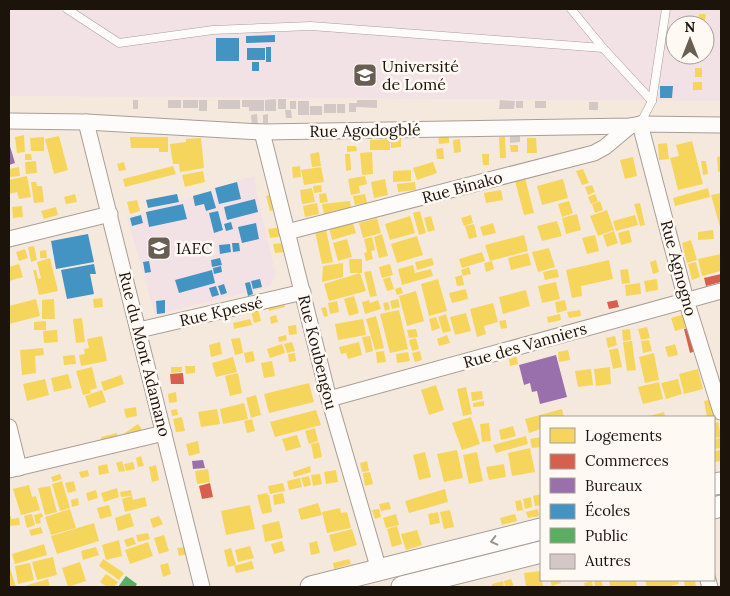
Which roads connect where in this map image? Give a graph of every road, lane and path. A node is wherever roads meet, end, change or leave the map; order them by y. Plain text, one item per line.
1 (67, 9) edge
2 (571, 9) edge
3 (666, 9) edge
4 (603, 48) junction
5 (652, 101) junction
6 (9, 121) edge
7 (86, 122) junction
8 (635, 125) junction
9 (721, 125) edge
10 (262, 132) junction
11 (110, 214) junction
12 (287, 232) junction
13 (9, 239) edge
14 (721, 291) edge
15 (303, 292) junction
16 (686, 300) junction
17 (139, 330) junction
18 (329, 399) junction
19 (721, 412) edge
20 (9, 427) edge
21 (164, 433) junction
22 (14, 469) edge
23 (540, 529) edge
24 (540, 552) edge
25 (378, 565) junction
26 (202, 587) edge
27 (311, 587) edge
28 (402, 587) edge

1 - 4 lane
2 - 4 lane
3 - 5 lane
4 - 5 lane
5 - 8 lane
6 - 7 street, Rue Agodogblé
7 - 10 street, Rue Agodogblé
7 - 11 street, Rue du Mont Adamano
8 - 9 street, Rue Agodogblé
8 - 10 street, Rue Agodogblé
8 - 12 street, Rue Binako
8 - 16 street, Rue Agnogno
10 - 12 street, Rue Koubengou
11 - 13 street
11 - 17 street, Rue du Mont Adamano
12 - 15 street, Rue Koubengou
14 - 16 street, Rue des Vanniers
15 - 17 street, Rue Kpessé
15 - 18 street, Rue Koubengou
16 - 18 street, Rue des Vanniers
16 - 19 street, Rue Agnogno
17 - 21 street, Rue du Mont Adamano
18 - 25 street, Rue Koubengou
20 - 22 street
21 - 22 street
21 - 26 street, Rue du Mont Adamano
23 -> 25 main road
24 - 28 main road
25 - 27 main road

